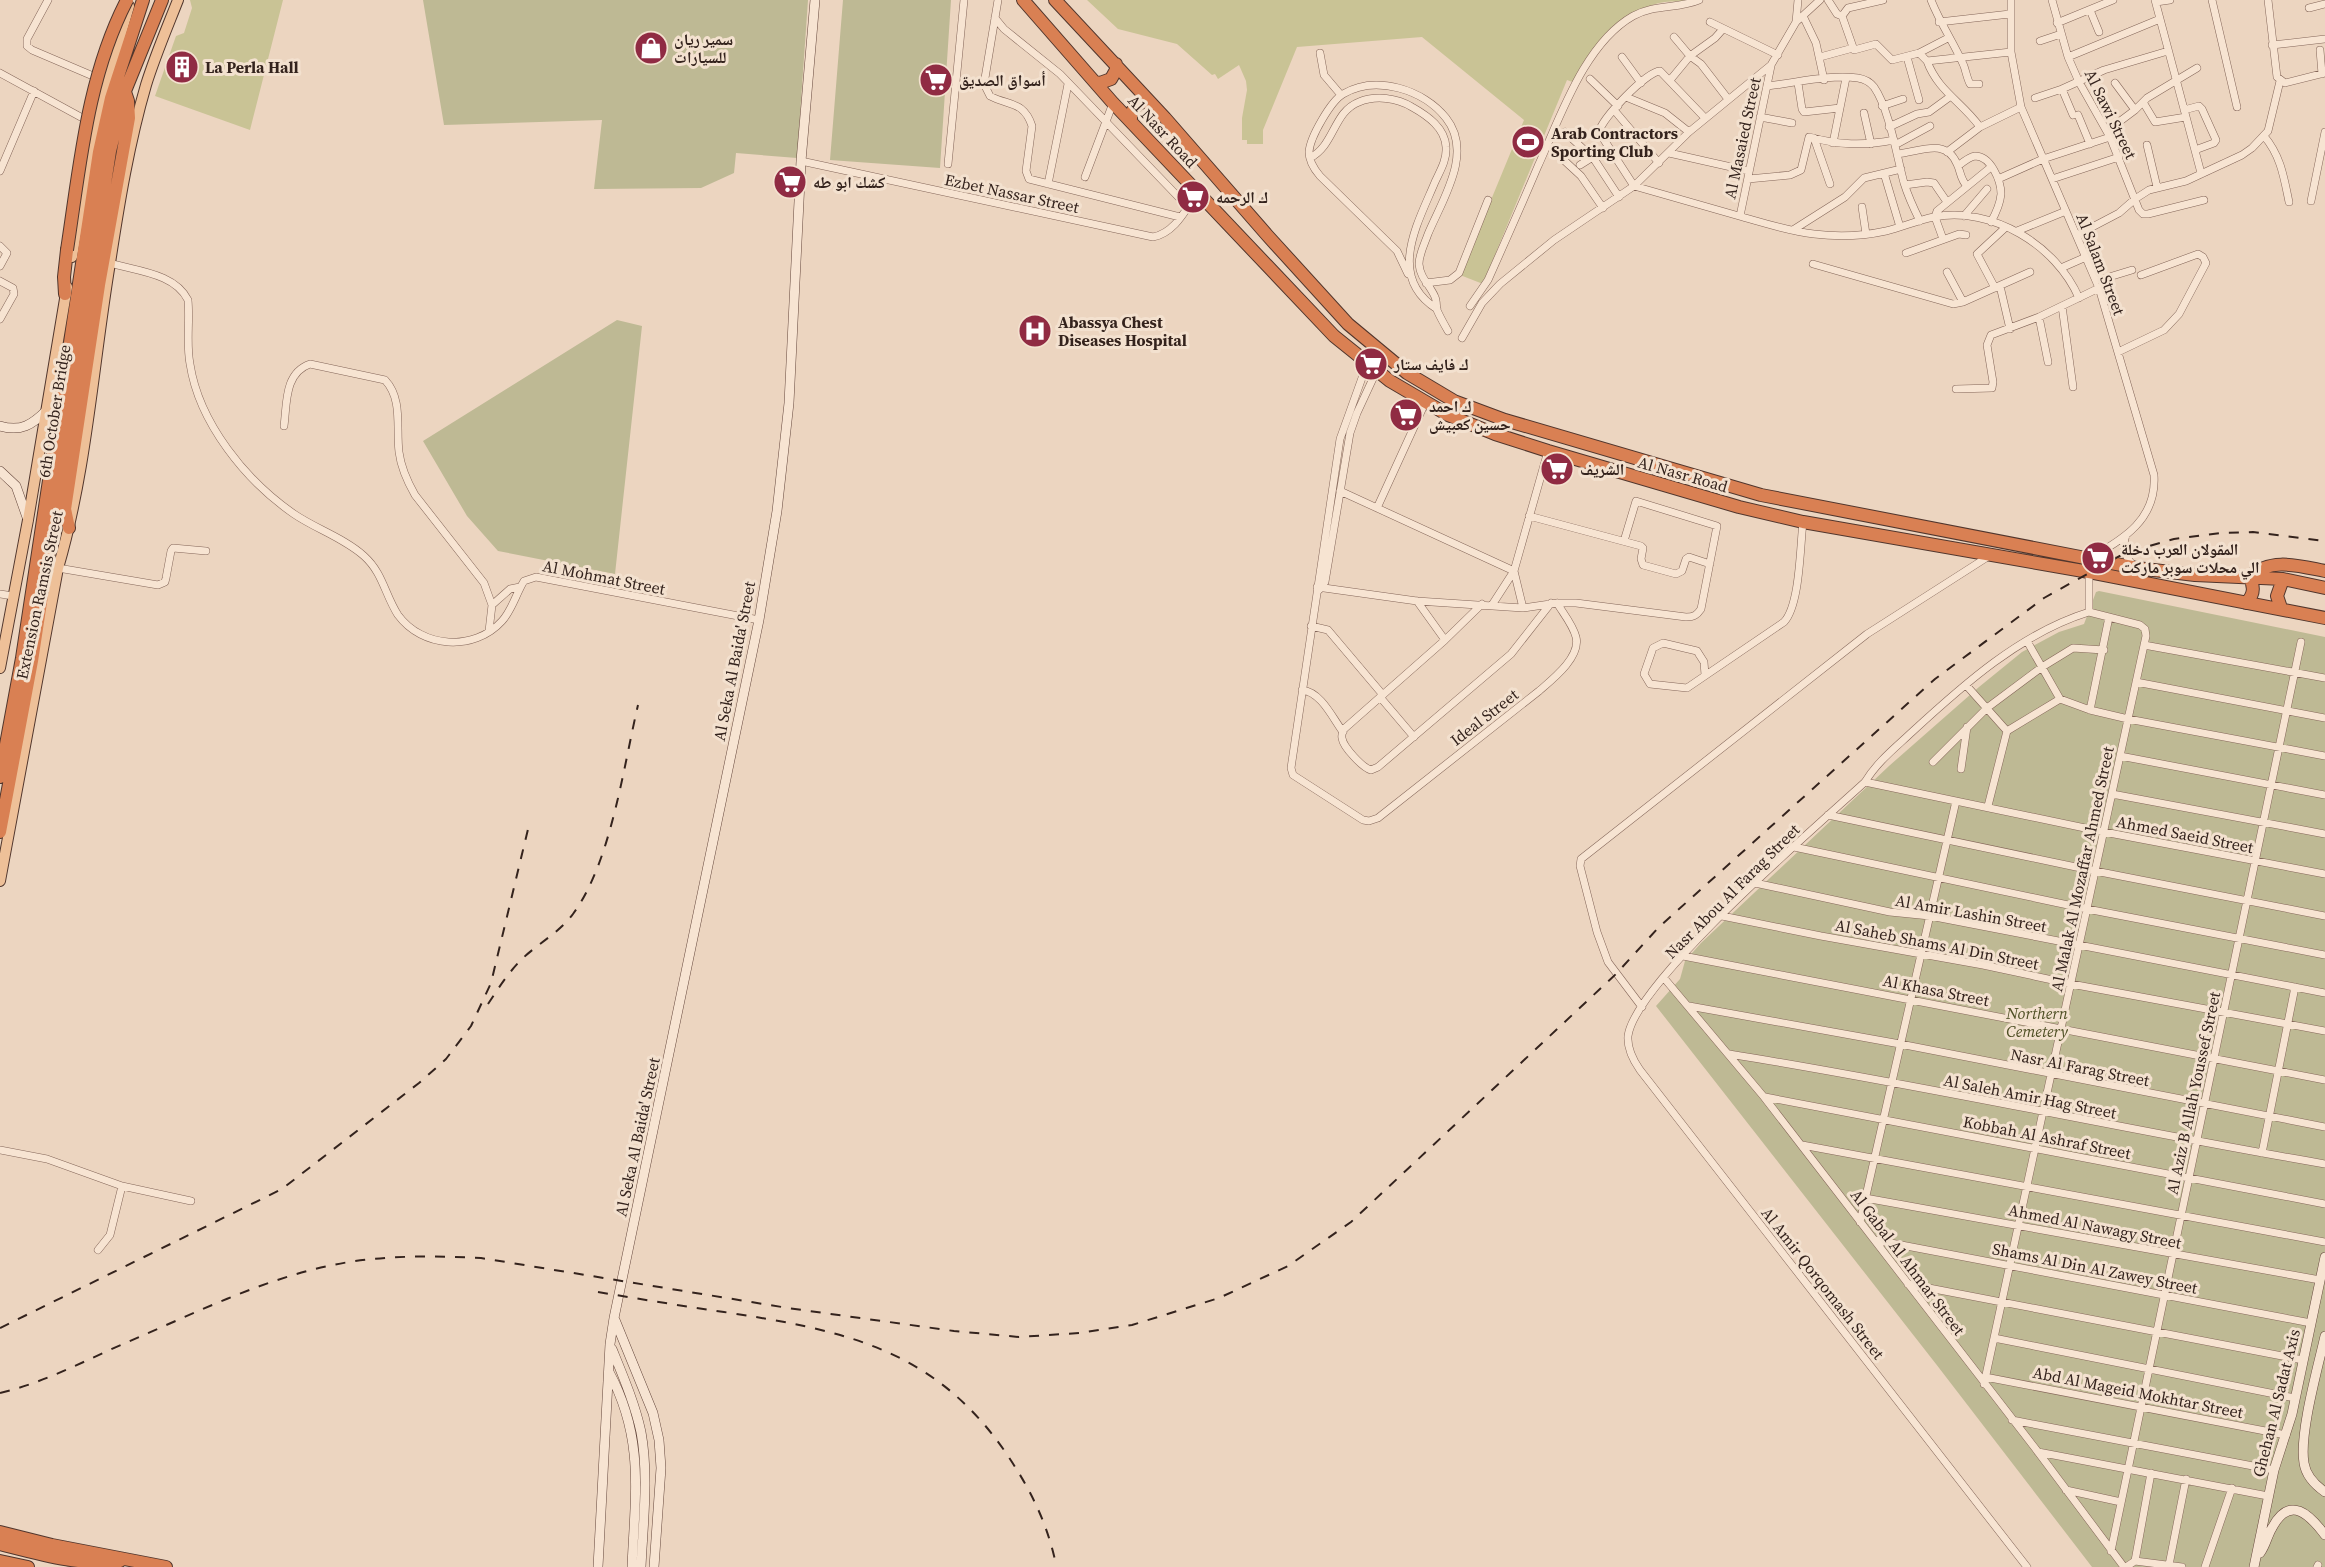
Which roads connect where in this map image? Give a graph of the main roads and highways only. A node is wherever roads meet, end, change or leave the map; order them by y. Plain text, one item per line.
1 (129, 0) edge
2 (143, 0) edge
3 (162, 0) edge
4 (178, 0) edge
5 (1023, 0) edge
6 (1055, 0) edge
7 (1116, 64) junction
8 (1095, 82) junction
9 (125, 91) junction
10 (1148, 100) junction
11 (1131, 122) junction
12 (65, 294) junction
13 (69, 528) junction
14 (2325, 571) edge
15 (2249, 577) junction
16 (2283, 579) junction
17 (2325, 588) edge
18 (2246, 603) junction
19 (2281, 608) junction
20 (2325, 618) edge
21 (0, 668) edge
22 (0, 777) edge
23 (0, 832) edge
24 (0, 881) edge
25 (0, 1532) edge
26 (0, 1544) edge
27 (0, 1551) edge
28 (50, 1559) junction
29 (127, 1560) junction
30 (0, 1561) edge
31 (28, 1567) edge
32 (69, 1567) edge
33 (166, 1567) edge

1 - 12 main road, Extension Ramsis Street
1 - 12 highway, bridge
2 - 22 highway, 6th October Bridge
3 - 9 highway, 6th October Bridge
4 - 13 main road, Extension Ramsis Street
5 - 8 highway, Al Nasr Road
6 - 7 highway, Al Nasr Road
7 - 8 highway
7 - 10 highway, Al Nasr Road
8 - 11 highway, Al Nasr Road
9 - 13 highway
9 - 23 highway, 6th October Bridge
10 - 11 highway
10 - 15 highway, Al Nasr Road
11 - 18 highway, Al Nasr Road
12 - 21 main road, Extension Ramsis Street
13 - 24 main road, Extension Ramsis Street
14 - 15 highway
15 - 16 highway, Al Nasr Road
15 - 18 highway
16 - 17 highway, Al Nasr Road
16 - 19 highway
18 - 19 highway, Al Nasr Road
19 - 20 highway, Al Nasr Road
25 - 29 highway
26 - 28 highway
27 - 28 highway
28 - 29 highway
28 - 32 highway
29 - 33 highway
30 - 31 highway

